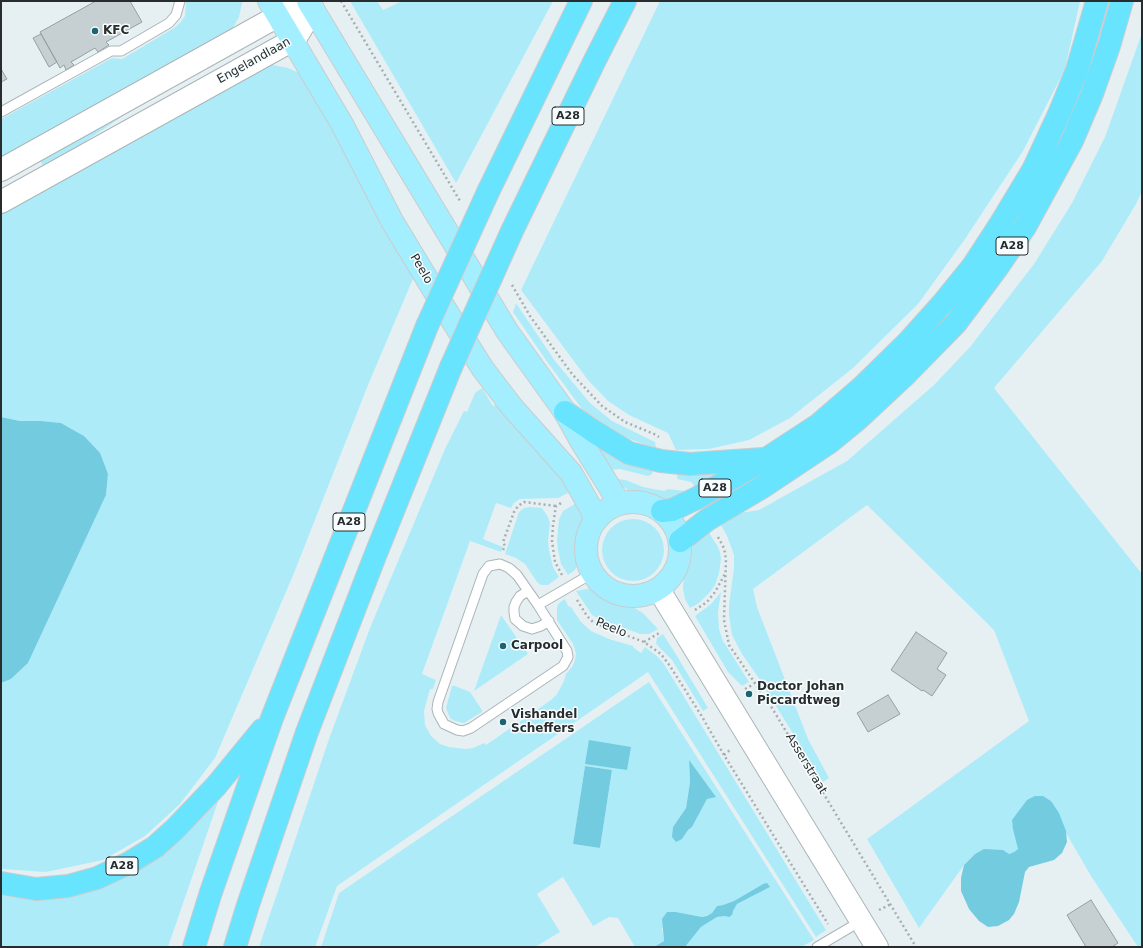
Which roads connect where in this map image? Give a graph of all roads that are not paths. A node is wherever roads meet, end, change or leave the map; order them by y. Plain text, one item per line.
1 (180, 1) edge
2 (581, 1) edge
3 (625, 1) edge
4 (1097, 1) edge
5 (1122, 1) edge
6 (310, 5) edge
7 (274, 8) edge
8 (293, 40) junction
9 (1, 112) edge
10 (1, 170) edge
11 (1, 202) edge
12 (565, 412) junction
13 (766, 459) junction
14 (620, 504) junction
15 (662, 511) junction
16 (594, 520) junction
17 (680, 541) junction
18 (593, 573) junction
19 (659, 590) junction
20 (528, 591) junction
21 (538, 605) junction
22 (549, 621) junction
23 (272, 718) junction
24 (1, 883) edge
25 (861, 921) junction
26 (194, 947) edge
27 (235, 947) edge
28 (816, 947) edge
29 (877, 947) edge

1 - 9 lane
2 - 23 highway, A28, bridge
3 - 27 highway, A28, bridge
4 - 13 highway, A28
5 - 17 highway, A28
6 - 7 main road
6 - 8 main road, Engelandlaan
6 - 12 main road
7 - 8 main road, Peelo
7 - 10 main road
8 - 11 main road, Engelandlaan
8 - 16 main road, Peelo
12 - 13 highway, A28
12 - 14 main road
13 - 15 highway, A28
14 - 15 main road
14 - 16 main road
15 - 17 main road
16 - 18 main road
17 - 19 main road
18 - 19 main road
18 - 21 lane
19 - 25 main road
20 - 21 lane
20 - 22 lane
20 - 22 lane
21 - 22 lane
23 - 24 highway, A28
23 - 26 highway, A28
25 - 28 lane
25 - 29 main road

